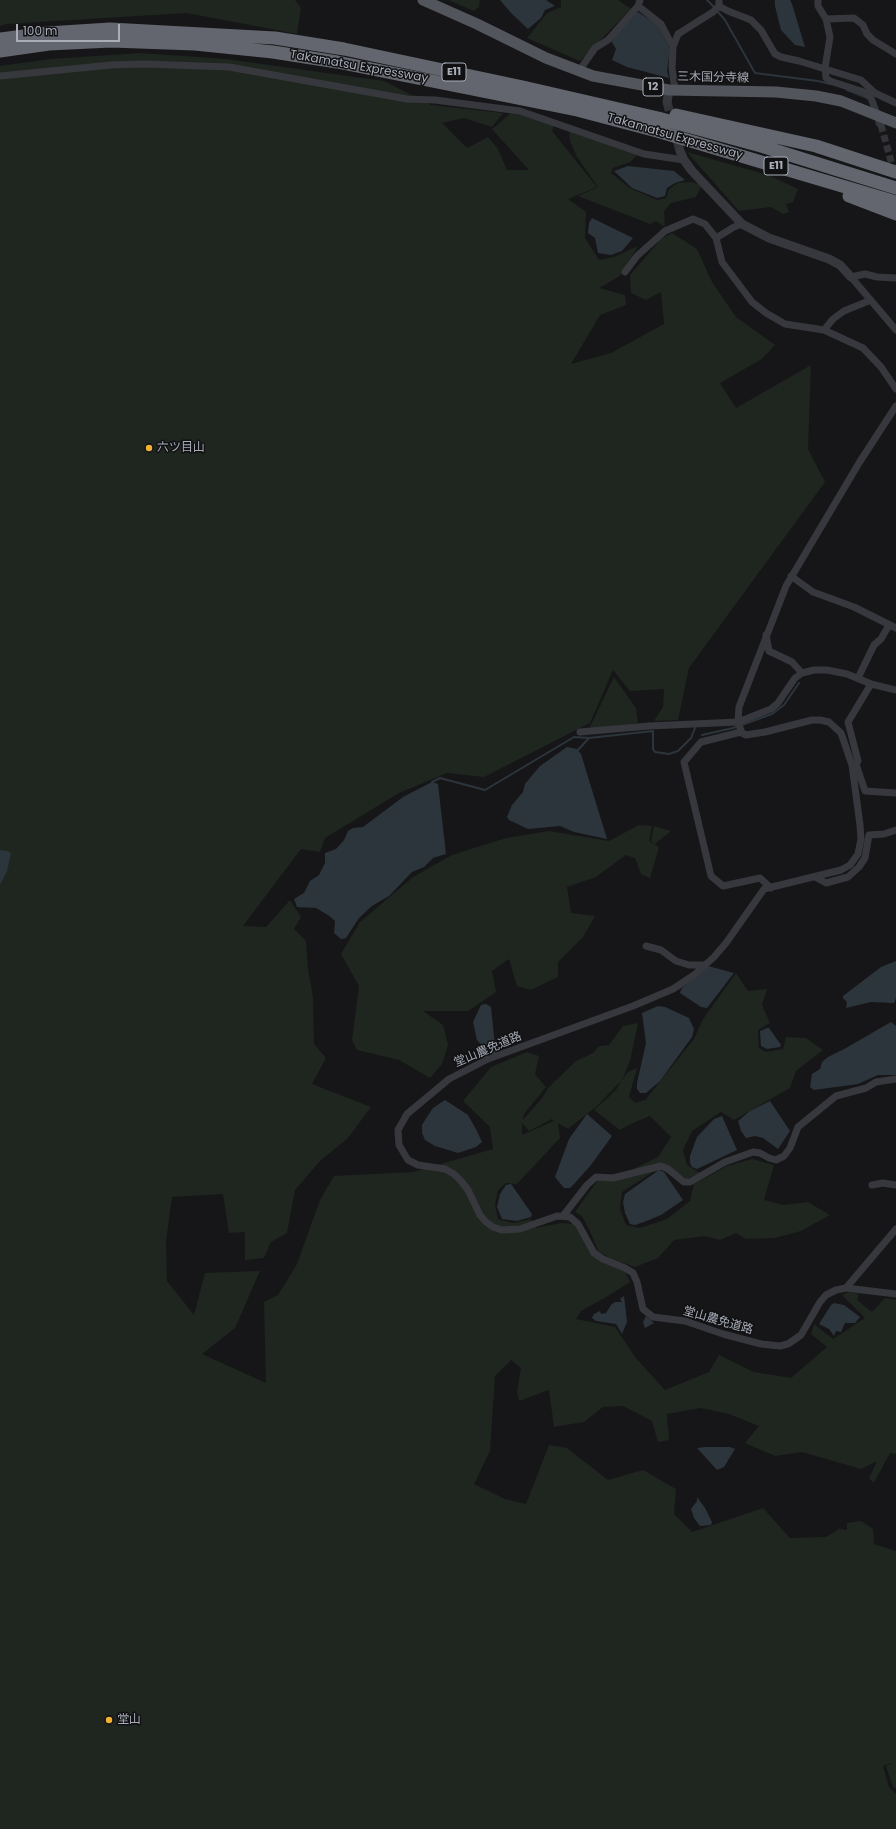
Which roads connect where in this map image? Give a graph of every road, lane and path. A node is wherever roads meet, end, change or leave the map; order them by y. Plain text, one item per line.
1 (423, 0) edge
2 (818, 0) edge
3 (639, 3) edge
4 (719, 3) edge
5 (826, 19) junction
6 (0, 39) edge
7 (673, 47) junction
8 (0, 51) edge
9 (896, 54) edge
10 (825, 68) junction
11 (579, 71) junction
12 (0, 76) edge
13 (523, 87) junction
14 (672, 90) junction
15 (668, 102) tunnel mouth
16 (896, 103) edge
17 (879, 120) junction
18 (896, 123) edge
19 (680, 151) tunnel mouth
20 (684, 160) junction
21 (758, 161) junction
22 (896, 172) edge
23 (896, 188) edge
24 (896, 202) edge
25 (896, 214) edge
26 (742, 224) junction
27 (716, 238) junction
28 (625, 272) dead end
29 (851, 277) junction
30 (896, 278) edge
31 (871, 300) junction
32 (824, 330) junction
33 (896, 330) edge
34 (896, 389) edge
35 (896, 406) edge
36 (792, 576) junction
37 (892, 626) edge
38 (766, 635) junction
39 (802, 673) junction
40 (858, 678) junction
41 (871, 684) junction
42 (896, 690) edge
43 (740, 727) junction
44 (580, 732) dead end
45 (854, 765) junction
46 (896, 794) edge
47 (896, 830) edge
48 (815, 877) junction
49 (767, 888) junction
50 (646, 946) dead end
51 (704, 965) junction
52 (896, 1079) edge
53 (872, 1185) dead end
54 (896, 1185) edge
55 (564, 1216) junction
56 (896, 1229) edge
57 (846, 1288) junction
58 (896, 1294) edge

1 - 11 main road, 三木国分寺線 / 12
2 - 5 street
3 - 7 street
3 - 11 street
4 - 7 street
4 - 10 street
5 - 9 street
5 - 10 street
6 - 13 highway, Takamatsu Expressway / E11
7 - 14 street
8 - 21 highway, Takamatsu Expressway / E11
10 - 16 street
10 - 17 street
11 - 14 main road, 三木国分寺線 / 12
12 - 20 street
13 - 22 highway
13 - 23 highway, Takamatsu Expressway / E11
14 - 15 street
14 - 17 main road, 三木国分寺線 / 12
17 - 18 main road, 三木国分寺線 / 12
19 - 20 street
20 - 26 street
21 - 24 highway, Takamatsu Expressway / E11
21 - 25 highway
26 - 27 street
26 - 29 street
27 - 28 street
27 - 32 street
29 - 30 street
29 - 31 street
31 - 32 street
31 - 33 street
32 - 34 street
35 - 36 street
36 - 37 street
36 - 38 street
37 - 40 street
38 - 39 street
38 - 43 street
39 - 40 street
39 - 43 street
40 - 41 street
41 - 42 street
41 - 45 street
43 - 44 street
43 - 45 street
43 - 49 street
45 - 46 street
45 - 48 street
47 - 48 street
48 - 49 street
49 - 51 street, 堂山農免道路
50 - 51 street
51 - 55 street, 堂山農免道路
52 - 55 street
53 - 54 street
55 - 57 street, 堂山農免道路
56 - 57 street
57 - 58 street, 堂山農免道路

